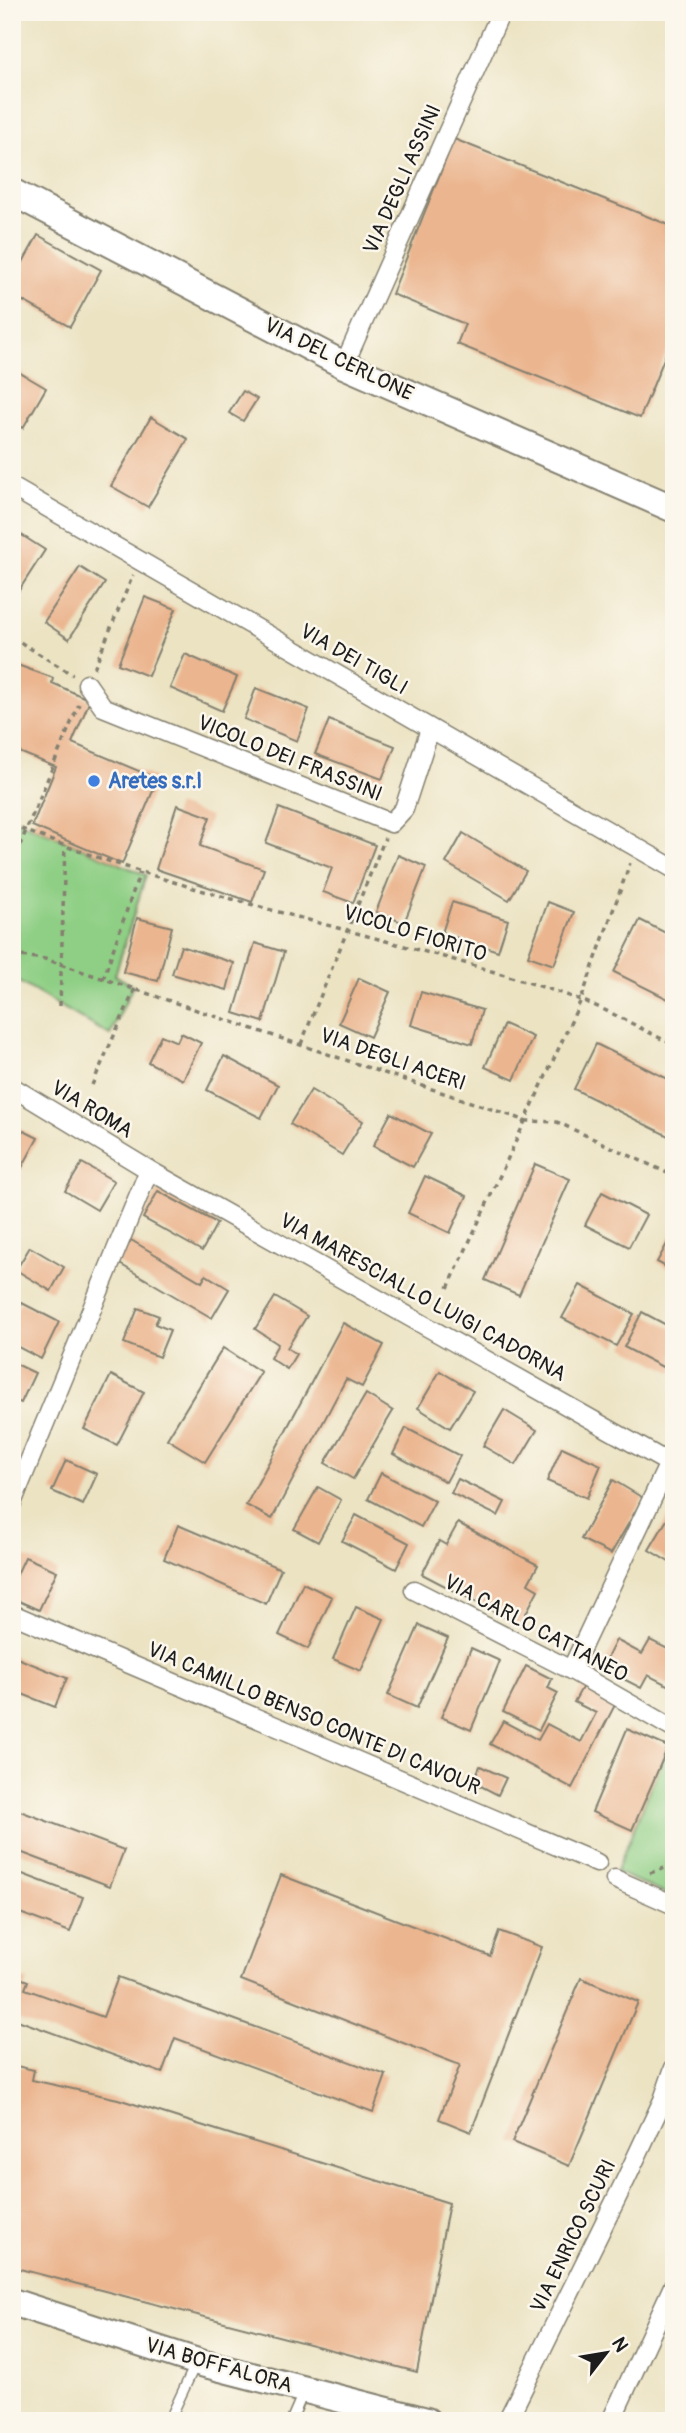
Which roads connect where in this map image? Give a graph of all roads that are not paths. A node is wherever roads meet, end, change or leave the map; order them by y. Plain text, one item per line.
1 (501, 12) edge
2 (12, 192) edge
3 (344, 365) junction
4 (12, 487) edge
5 (674, 509) edge
6 (87, 684) road end
7 (430, 729) junction
8 (674, 869) edge
9 (12, 1087) edge
10 (149, 1170) junction
11 (671, 1464) edge
12 (12, 1503) edge
13 (414, 1590) dead end
14 (12, 1614) edge
15 (571, 1670) junction
16 (673, 1728) edge
17 (597, 1863) dead end
18 (615, 1879) dead end
19 (674, 1905) edge
20 (674, 2068) edge
21 (674, 2284) edge
22 (12, 2302) edge
23 (197, 2362) junction
24 (305, 2390) junction
25 (169, 2421) edge
26 (291, 2421) edge
27 (427, 2421) edge
28 (507, 2421) edge
29 (611, 2421) edge

1 - 3 street, VIA DEGLI ASSINI
2 - 3 street, VIA DEL CERLONE
3 - 5 street, VIA DEL CERLONE
4 - 7 street, VIA DEI TIGLI
6 - 7 street, VICOLO DEI FRASSINI
7 - 8 street, VIA DEI TIGLI
9 - 10 street, VIA ROMA
10 - 11 street, VIA MARESCIALLO LUIGI CADORNA
10 - 12 street
11 - 15 street
13 - 15 street, VIA CARLO CATTANEO
14 - 17 street, VIA CAMILLO BENSO CONTE DI CAVOUR
15 - 16 street, VIA CARLO CATTANEO
18 - 19 street
20 - 28 street, VIA ENRICO SCURI
21 - 29 street
22 - 23 street, VIA BOFFALORA
23 - 24 street, VIA BOFFALORA
23 - 25 lane
24 - 26 lane
24 - 27 street, VIA BOFFALORA

